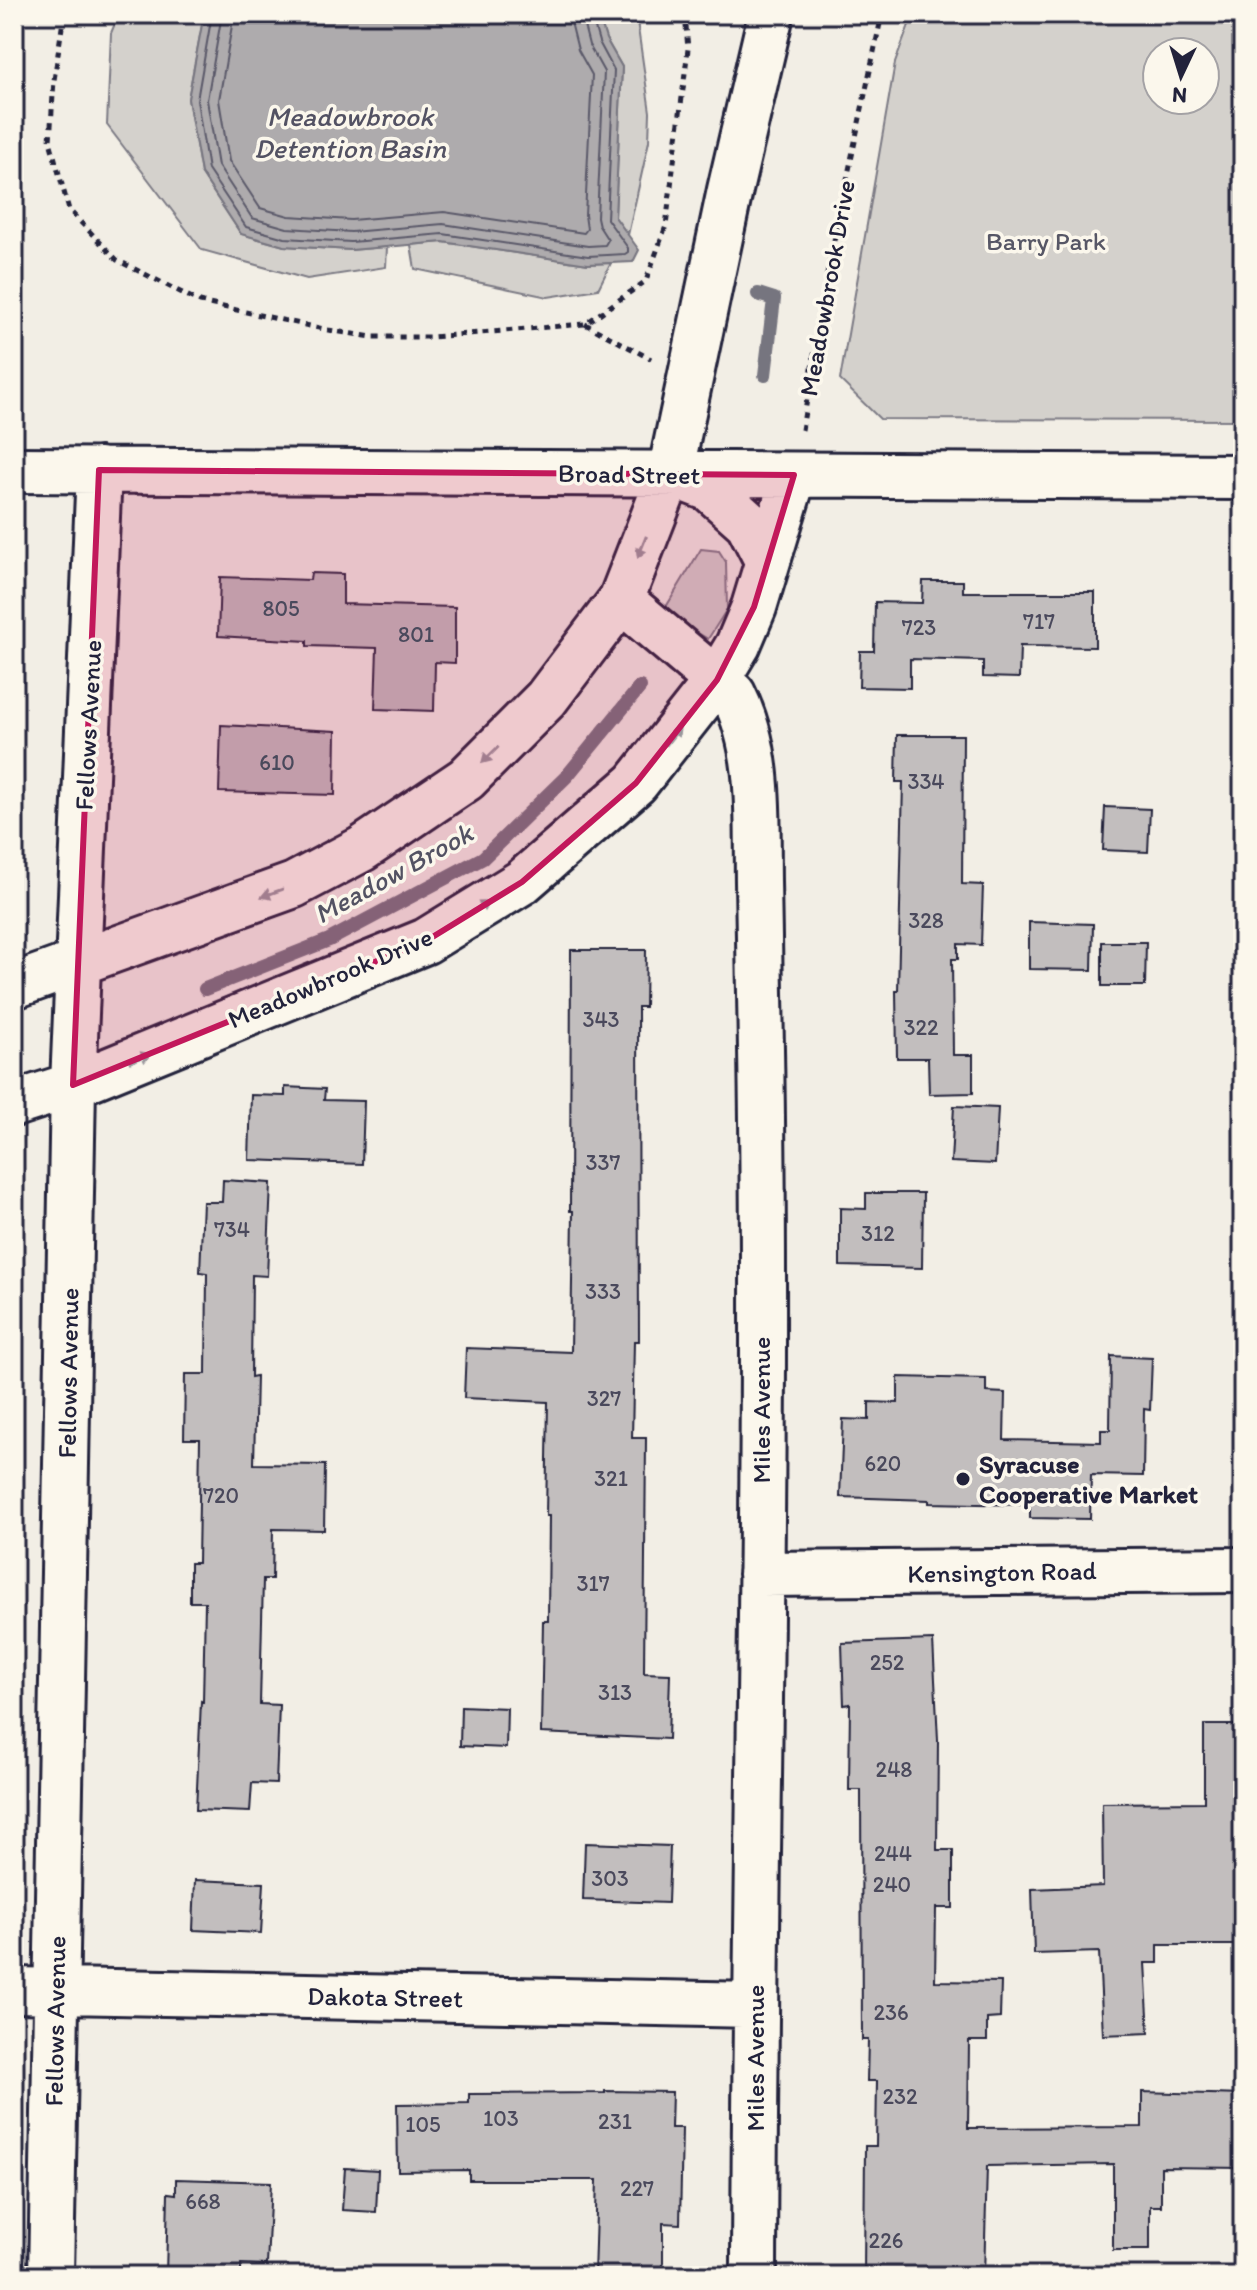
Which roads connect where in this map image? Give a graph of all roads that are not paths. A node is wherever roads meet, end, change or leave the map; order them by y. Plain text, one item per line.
1 (771, 14) edge
2 (14, 470) edge
3 (99, 470) junction
4 (670, 474) junction
5 (794, 475) junction
6 (1243, 477) edge
7 (767, 560) junction
8 (621, 600) junction
9 (717, 680) junction
10 (77, 965) junction
11 (14, 986) edge
12 (73, 1085) junction
13 (14, 1104) edge
14 (1243, 1570) edge
15 (761, 1574) junction
16 (14, 1990) edge
17 (57, 1990) junction
18 (755, 2005) junction
19 (51, 2276) edge
20 (754, 2276) edge

1 - 4 street
2 - 3 street, Broad Street
3 - 4 street, Broad Street
3 - 10 street, Fellows Avenue
4 - 5 street, Broad Street
4 - 7 street
4 -> 8 street
5 - 6 street, Broad Street
5 - 7 street, Meadowbrook Drive
7 - 9 street, Meadowbrook Drive
8 - 9 street, Miles Avenue
8 -> 10 street
12 -> 9 street, Meadowbrook Drive
9 - 15 street, Miles Avenue
10 - 11 street
10 - 12 street, Fellows Avenue
12 - 13 street, Meadowbrook Drive
12 - 17 street, Fellows Avenue
14 - 15 street, Kensington Road
15 - 18 street, Miles Avenue
16 - 17 street, Dakota Street
17 - 18 street, Dakota Street
17 - 19 street, Fellows Avenue
18 - 20 street, Miles Avenue

